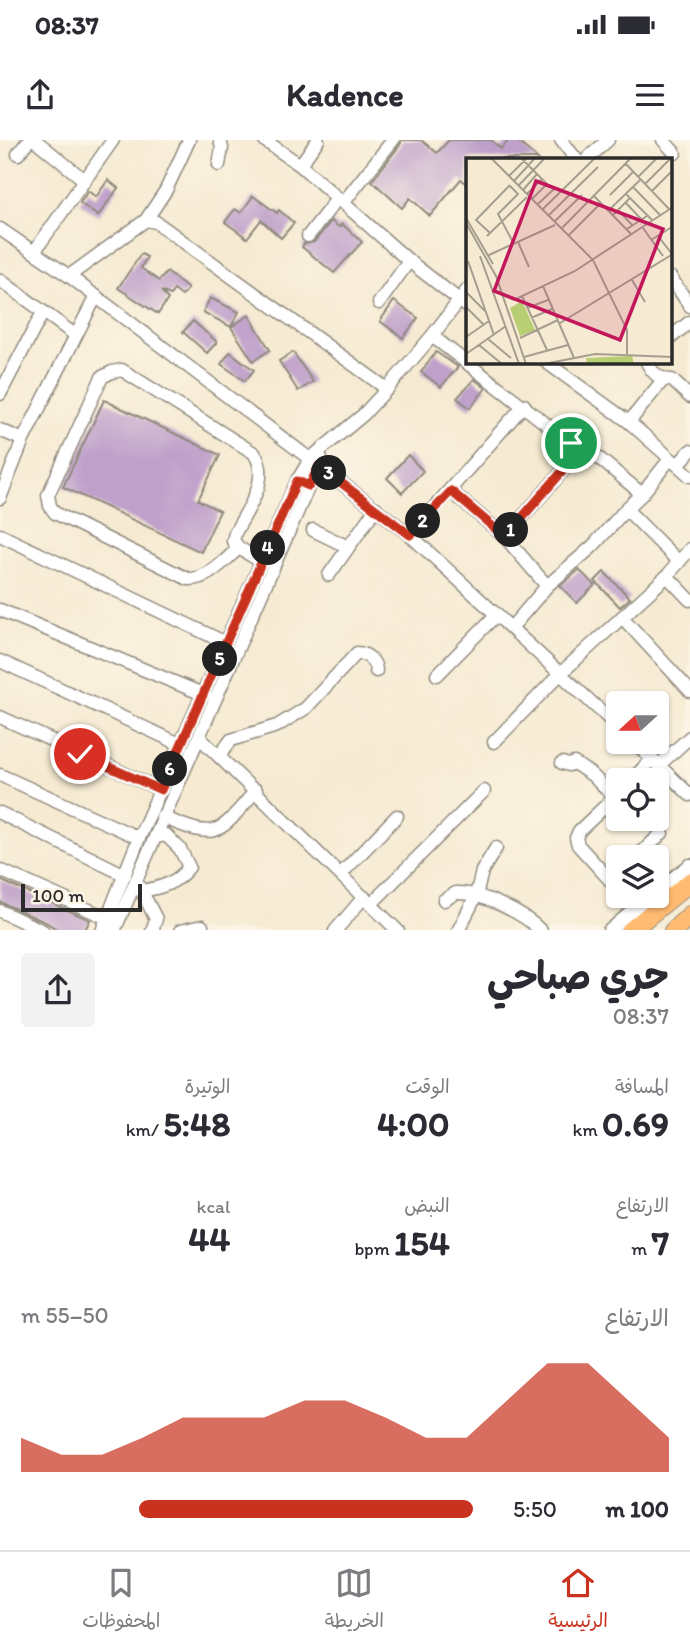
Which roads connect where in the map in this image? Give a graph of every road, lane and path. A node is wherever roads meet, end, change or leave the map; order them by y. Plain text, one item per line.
1 (29, 140) edge
2 (35, 140) edge
3 (113, 140) edge
4 (220, 140) edge
5 (264, 140) edge
6 (318, 140) edge
7 (393, 140) edge
8 (561, 140) edge
9 (608, 140) edge
10 (663, 140) edge
11 (190, 141) edge
12 (50, 145) edge
13 (675, 153) dead end
14 (18, 154) dead end
15 (584, 158) edge
16 (586, 158) edge
17 (219, 165) dead end
18 (300, 165) junction
19 (83, 180) junction
20 (340, 201) junction
21 (146, 220) junction
22 (0, 229) edge
23 (308, 236) dead end
24 (34, 252) junction
25 (409, 261) junction
26 (69, 276) junction
27 (672, 279) edge
28 (0, 280) edge
29 (96, 296) junction
30 (379, 303) dead end
31 (463, 303) edge
32 (690, 306) edge
33 (43, 312) junction
34 (690, 322) edge
35 (75, 335) junction
36 (432, 336) junction
37 (672, 336) edge
38 (466, 362) edge
39 (469, 364) edge
40 (549, 364) edge
41 (646, 364) edge
42 (663, 380) junction
43 (387, 389) junction
44 (0, 394) edge
45 (690, 397) edge
46 (524, 405) junction
47 (629, 422) junction
48 (0, 430) edge
49 (23, 440) junction
50 (582, 449) junction
51 (690, 450) edge
52 (318, 458) junction
53 (674, 462) junction
54 (5, 472) edge
55 (690, 476) edge
56 (303, 483) junction
57 (451, 491) junction
58 (642, 494) junction
59 (0, 498) edge
60 (376, 508) junction
61 (626, 509) junction
62 (313, 530) dead end
63 (410, 535) junction
64 (0, 536) edge
65 (505, 537) junction
66 (348, 547) junction
67 (239, 548) junction
68 (690, 549) edge
69 (262, 562) junction
70 (679, 562) junction
71 (329, 575) dead end
72 (667, 576) junction
73 (547, 586) junction
74 (690, 600) edge
75 (1, 613) edge
76 (497, 614) junction
77 (622, 617) junction
78 (511, 628) junction
79 (226, 643) junction
80 (0, 661) edge
81 (376, 671) dead end
82 (560, 674) junction
83 (437, 676) dead end
84 (690, 691) edge
85 (205, 695) junction
86 (606, 716) edge
87 (0, 717) edge
88 (199, 737) junction
89 (690, 737) edge
90 (495, 742) dead end
91 (182, 745) junction
92 (648, 754) edge
93 (219, 756) junction
94 (562, 763) dead end
95 (659, 765) junction
96 (653, 768) edge
97 (0, 775) edge
98 (606, 787) edge
99 (690, 788) edge
100 (161, 790) junction
101 (256, 790) junction
102 (484, 791) dead end
103 (690, 795) edge
104 (606, 805) edge
105 (0, 813) edge
106 (397, 816) dead end
107 (162, 817) junction
108 (662, 831) edge
109 (155, 837) junction
110 (139, 838) junction
111 (650, 845) edge
112 (496, 848) dead end
113 (137, 861) junction
114 (690, 865) edge
115 (0, 870) edge
116 (606, 872) edge
117 (341, 874) junction
118 (669, 881) edge
119 (134, 882) junction
120 (690, 882) edge
121 (476, 896) junction
122 (368, 900) junction
123 (444, 900) dead end
124 (0, 911) edge
125 (690, 915) edge
126 (107, 918) junction
127 (636, 922) edge
128 (202, 926) dead end
129 (391, 928) edge
130 (43, 930) edge
131 (102, 930) edge
132 (114, 930) edge
133 (152, 930) edge
134 (180, 930) edge
135 (335, 930) edge
136 (457, 930) edge
137 (541, 930) edge
138 (609, 930) edge
139 (673, 930) edge

1 - 14 street
2 - 12 street
3 - 19 street
4 - 17 street
5 - 18 street
6 - 18 street
7 - 20 street
8 - 15 street
9 - 16 street
10 - 13 street
11 - 21 street
12 - 19 street
18 - 20 street
19 - 24 street
20 - 23 street
20 - 25 street
21 - 26 street
21 - 43 street
22 - 24 street
24 - 26 street
25 - 30 street
25 - 31 street
26 - 29 street
27 - 32 street
28 - 33 street
29 - 35 street
29 - 52 street
31 - 36 street
33 - 35 street
33 - 44 street
34 - 37 street
35 - 49 street
36 - 38 street
36 - 43 street
39 - 46 street
40 - 47 street
41 - 42 street
42 - 45 street
42 - 47 street
43 - 52 street
46 - 50 street
46 - 57 street
47 - 53 street
48 - 49 street
49 - 54 street
50 - 58 street
50 - 65 street
51 - 53 street
52 - 56 street
52 - 60 street
53 - 55 street
53 - 58 street
54 - 59 street
56 - 69 street
56 - 88 street
57 - 63 street
57 - 65 street
58 - 61 street
60 - 63 street
60 - 66 street
61 - 70 street
61 - 73 street
62 - 66 street
63 - 76 street
64 - 79 street
65 - 73 street
66 - 71 street
67 - 67 street
67 - 69 street
68 - 70 street
69 - 79 street
70 - 72 street
72 - 74 street
72 - 77 street
73 - 78 street
75 - 85 street
76 - 78 street
76 - 83 street
77 - 82 street
77 - 84 street
78 - 82 street
79 - 85 street
80 - 91 street
81 - 93 street
82 - 86 street
82 - 90 street
85 - 91 street
87 - 100 street
88 - 93 street
88 - 107 street
89 - 95 street
91 - 100 street
92 - 95 street
93 - 101 street
94 - 98 street
95 - 96 street
95 - 99 street
95 - 103 street
97 - 110 street
100 - 110 street
101 - 107 street
101 - 117 street
102 - 122 street
104 - 116 street
105 - 119 street
106 - 117 street
107 - 109 street
108 - 111 street
109 - 113 street
109 - 119 street
110 - 113 street
112 - 121 street
113 - 119 street
114 - 118 street
115 - 126 street
117 - 122 street
119 - 126 street
119 - 132 street
119 - 133 street
120 - 127 highway
121 - 123 street
121 - 136 street
121 - 137 street
122 - 129 street
122 - 135 street
124 - 130 street
125 - 139 highway
126 - 131 street
127 - 138 street
128 - 134 street

